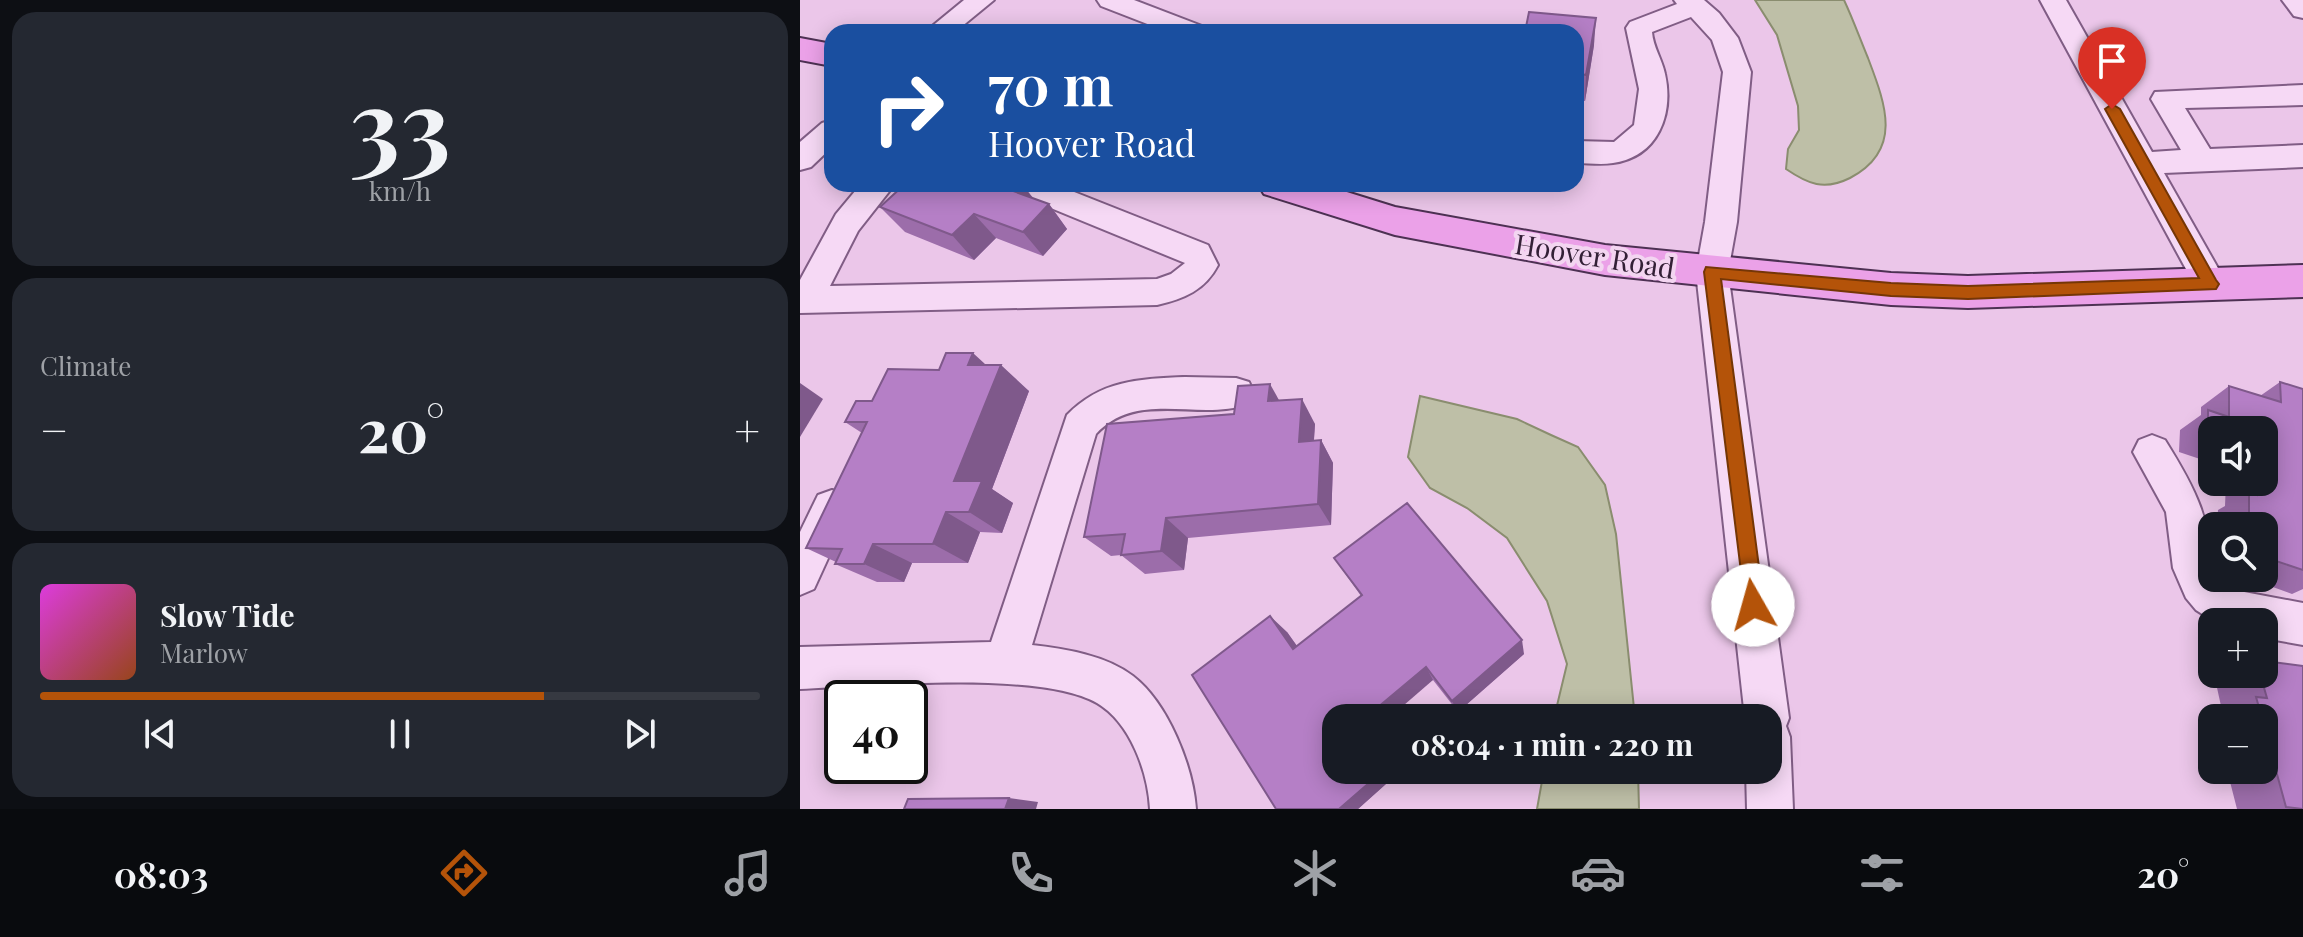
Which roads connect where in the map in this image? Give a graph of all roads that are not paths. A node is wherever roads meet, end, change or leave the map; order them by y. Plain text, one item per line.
1 (981, 0) edge
2 (1110, 0) edge
3 (2053, 0) edge
4 (2295, 0) edge
5 (1691, 3) edge
6 (2303, 10) edge
7 (949, 24) edge
8 (1172, 24) edge
9 (800, 49) edge
10 (824, 54) edge
11 (2303, 95) edge
12 (824, 137) edge
13 (1584, 152) edge
14 (2303, 156) edge
15 (800, 159) edge
16 (2202, 160) junction
17 (2142, 163) junction
18 (870, 192) edge
19 (1043, 192) edge
20 (1303, 192) edge
21 (1712, 272) junction
22 (2303, 281) edge
23 (2211, 284) junction
24 (803, 300) edge
25 (1236, 393) edge
26 (2152, 452) dead end
27 (848, 472) edge
28 (800, 575) edge
29 (2303, 624) edge
30 (1005, 664) junction
31 (803, 676) edge
32 (1765, 704) edge
33 (1769, 784) edge
34 (1173, 809) edge
35 (1770, 809) edge

1 - 7 street
2 - 8 street
3 - 17 street
4 - 6 street
5 - 13 street
5 - 21 street
9 - 10 main road
11 - 16 street
12 - 15 street
14 - 16 street
16 - 17 street
17 - 23 street
18 - 24 street
19 - 24 street
20 - 21 main road, Hoover Road
21 - 23 main road, Hoover Road
21 - 32 street
22 - 23 main road, Hoover Road
25 - 30 street
26 - 29 street
27 - 28 street
30 - 31 street
30 - 34 street
33 - 35 street

